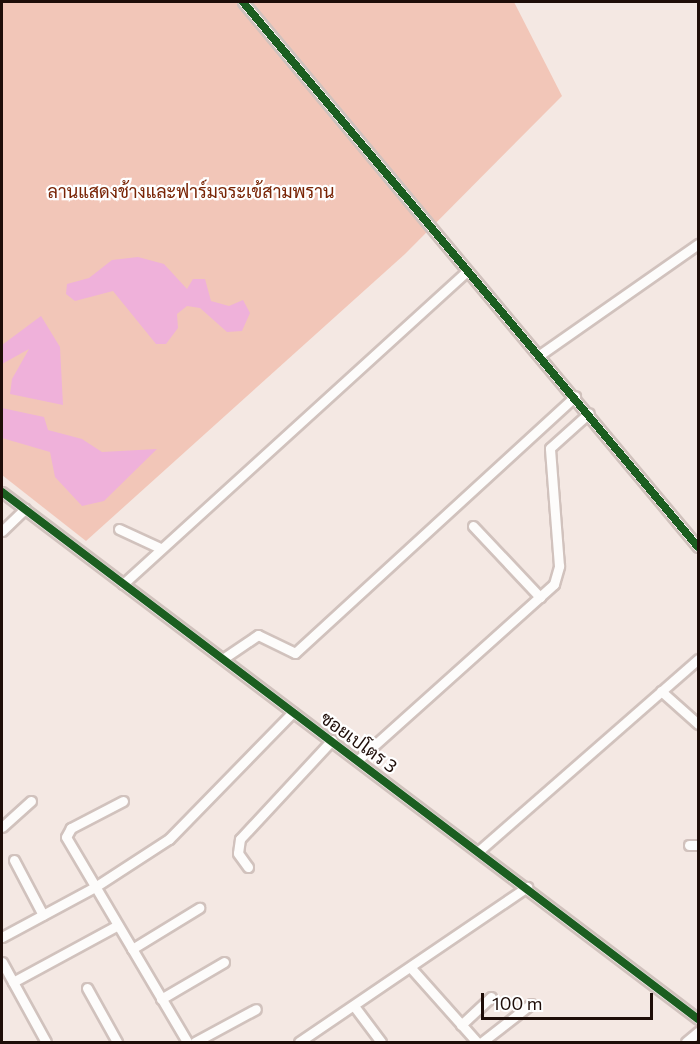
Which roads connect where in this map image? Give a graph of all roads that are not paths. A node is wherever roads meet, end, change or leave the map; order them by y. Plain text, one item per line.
1 (243, 2) edge
2 (699, 244) edge
3 (466, 272) junction
4 (541, 354) junction
5 (575, 396) junction
6 (589, 413) junction
7 (2, 492) edge
8 (25, 509) junction
9 (473, 526) dead end
10 (119, 529) dead end
11 (2, 531) edge
12 (699, 547) edge
13 (160, 548) junction
14 (123, 584) junction
15 (540, 597) junction
16 (224, 658) junction
17 (699, 659) edge
18 (661, 692) junction
19 (292, 712) junction
20 (699, 724) edge
21 (332, 740) junction
22 (359, 759) junction
23 (31, 801) dead end
24 (123, 801) dead end
25 (2, 827) edge
26 (480, 850) junction
27 (14, 860) dead end
28 (248, 867) dead end
29 (95, 887) junction
30 (527, 887) junction
31 (199, 908) dead end
32 (43, 915) junction
33 (118, 925) junction
34 (2, 938) edge
35 (132, 949) junction
36 (2, 962) edge
37 (224, 962) dead end
38 (411, 968) junction
39 (13, 982) junction
40 (87, 988) dead end
41 (491, 997) dead end
42 (161, 999) junction
43 (531, 1004) dead end
44 (354, 1006) junction
45 (256, 1009) dead end
46 (699, 1019) edge
47 (461, 1025) junction
48 (699, 1032) edge
49 (46, 1042) edge
50 (117, 1042) edge
51 (187, 1042) edge
52 (195, 1042) edge
53 (299, 1042) edge
54 (381, 1042) edge
55 (477, 1042) edge
56 (482, 1042) edge
57 (686, 1042) edge

1 - 3 street
2 - 4 street
3 - 4 street
3 - 13 street
4 - 5 street
5 - 6 street
5 - 16 street
6 - 12 street
6 - 15 street
7 - 8 street, ซอยเปโตร 3
8 - 11 street
8 - 14 street, ซอยเปโตร 3
9 - 15 street
10 - 13 street
13 - 14 street
14 - 16 street, ซอยเปโตร 3
15 - 22 street
16 - 19 street, ซอยเปโตร 3
17 - 18 street
18 - 20 street
18 - 26 street
19 - 21 street, ซอยเปโตร 3
19 - 29 street
21 - 22 street, ซอยเปโตร 3
21 - 28 street
22 - 26 street, ซอยเปโตร 3
23 - 25 street
24 - 29 street
26 - 30 street, ซอยเปโตร 3
27 - 32 street
29 - 32 street
29 - 33 street
30 - 38 street
30 - 46 street, ซอยเปโตร 3
31 - 35 street
32 - 34 street
33 - 35 street
33 - 39 street
35 - 42 street
36 - 39 street
37 - 42 street
38 - 44 street
38 - 47 street
39 - 49 street
40 - 50 street
41 - 47 street
42 - 51 street
43 - 56 street
44 - 53 street
44 - 54 street
45 - 52 street
47 - 55 street
48 - 57 street

